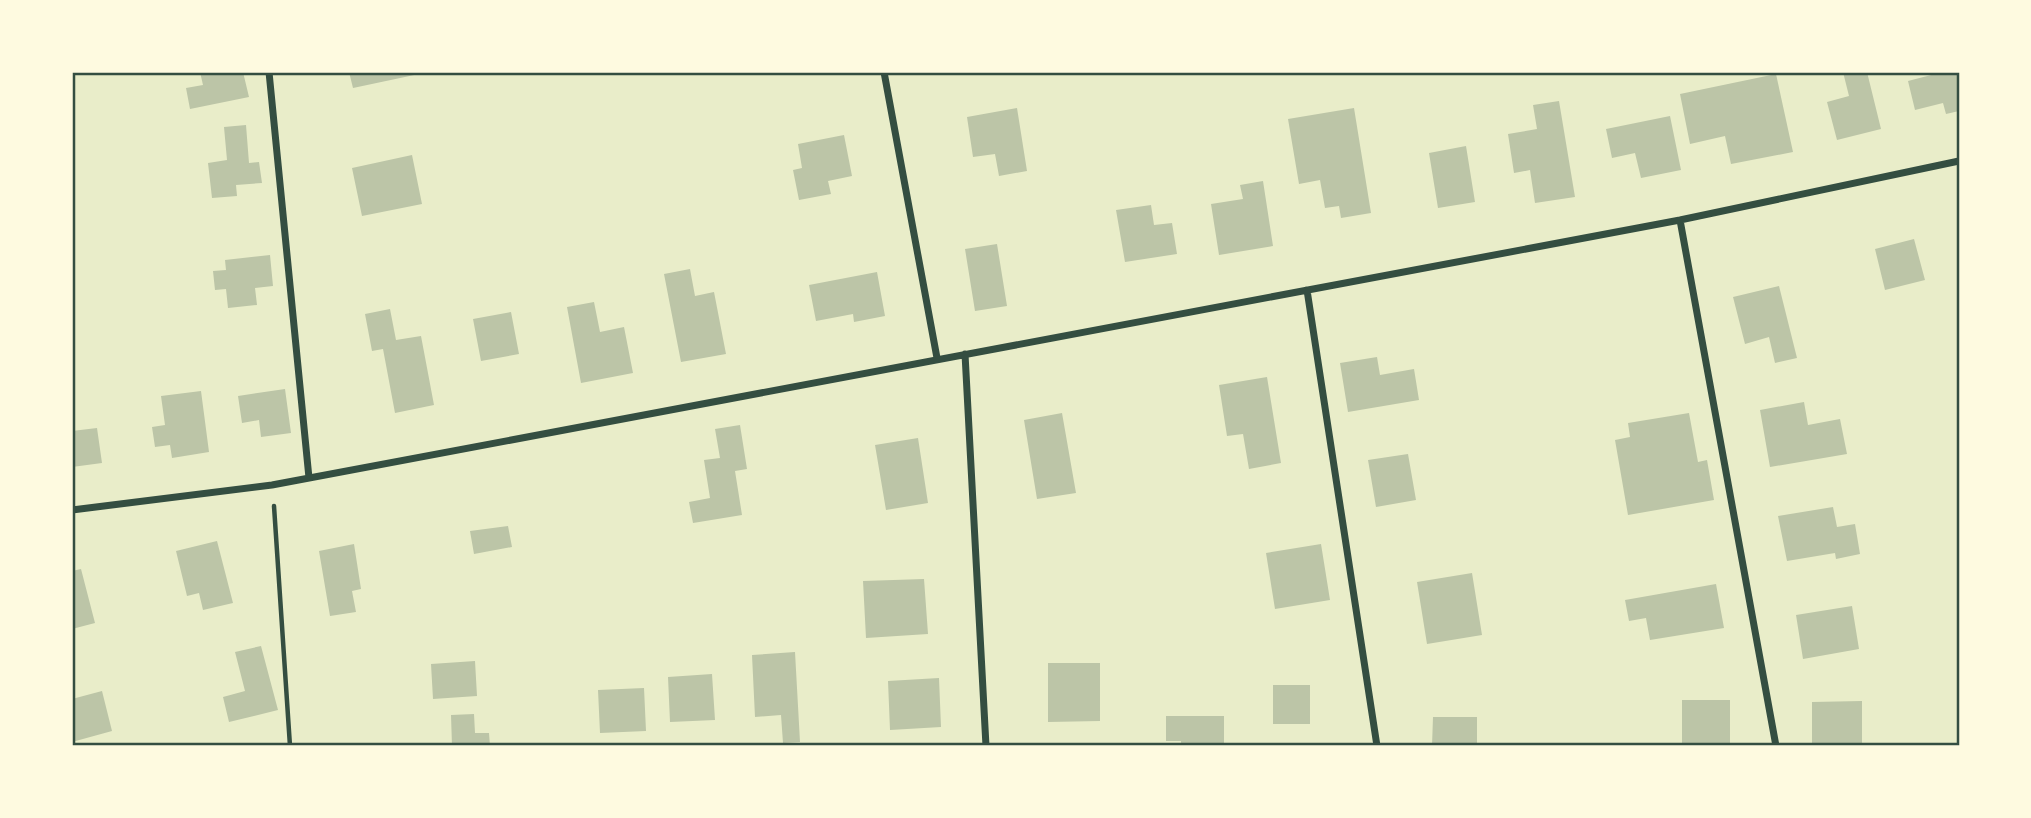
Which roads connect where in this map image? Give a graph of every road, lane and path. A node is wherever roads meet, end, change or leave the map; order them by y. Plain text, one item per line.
1 (269, 72) edge
2 (884, 72) edge
3 (1959, 162) edge
4 (1680, 220) junction
5 (1307, 290) junction
6 (965, 354) junction
7 (937, 358) junction
8 (309, 478) junction
9 (272, 485) junction
10 (72, 510) edge
11 (290, 746) edge
12 (986, 746) edge
13 (1377, 746) edge
14 (1776, 746) edge

1 - 8 street
2 - 7 street
3 - 4 street
4 - 5 street
4 - 14 street
5 - 6 street
5 - 13 street
6 - 7 street
6 - 12 street
7 - 8 street
8 - 9 street
9 - 10 street
9 - 11 path

